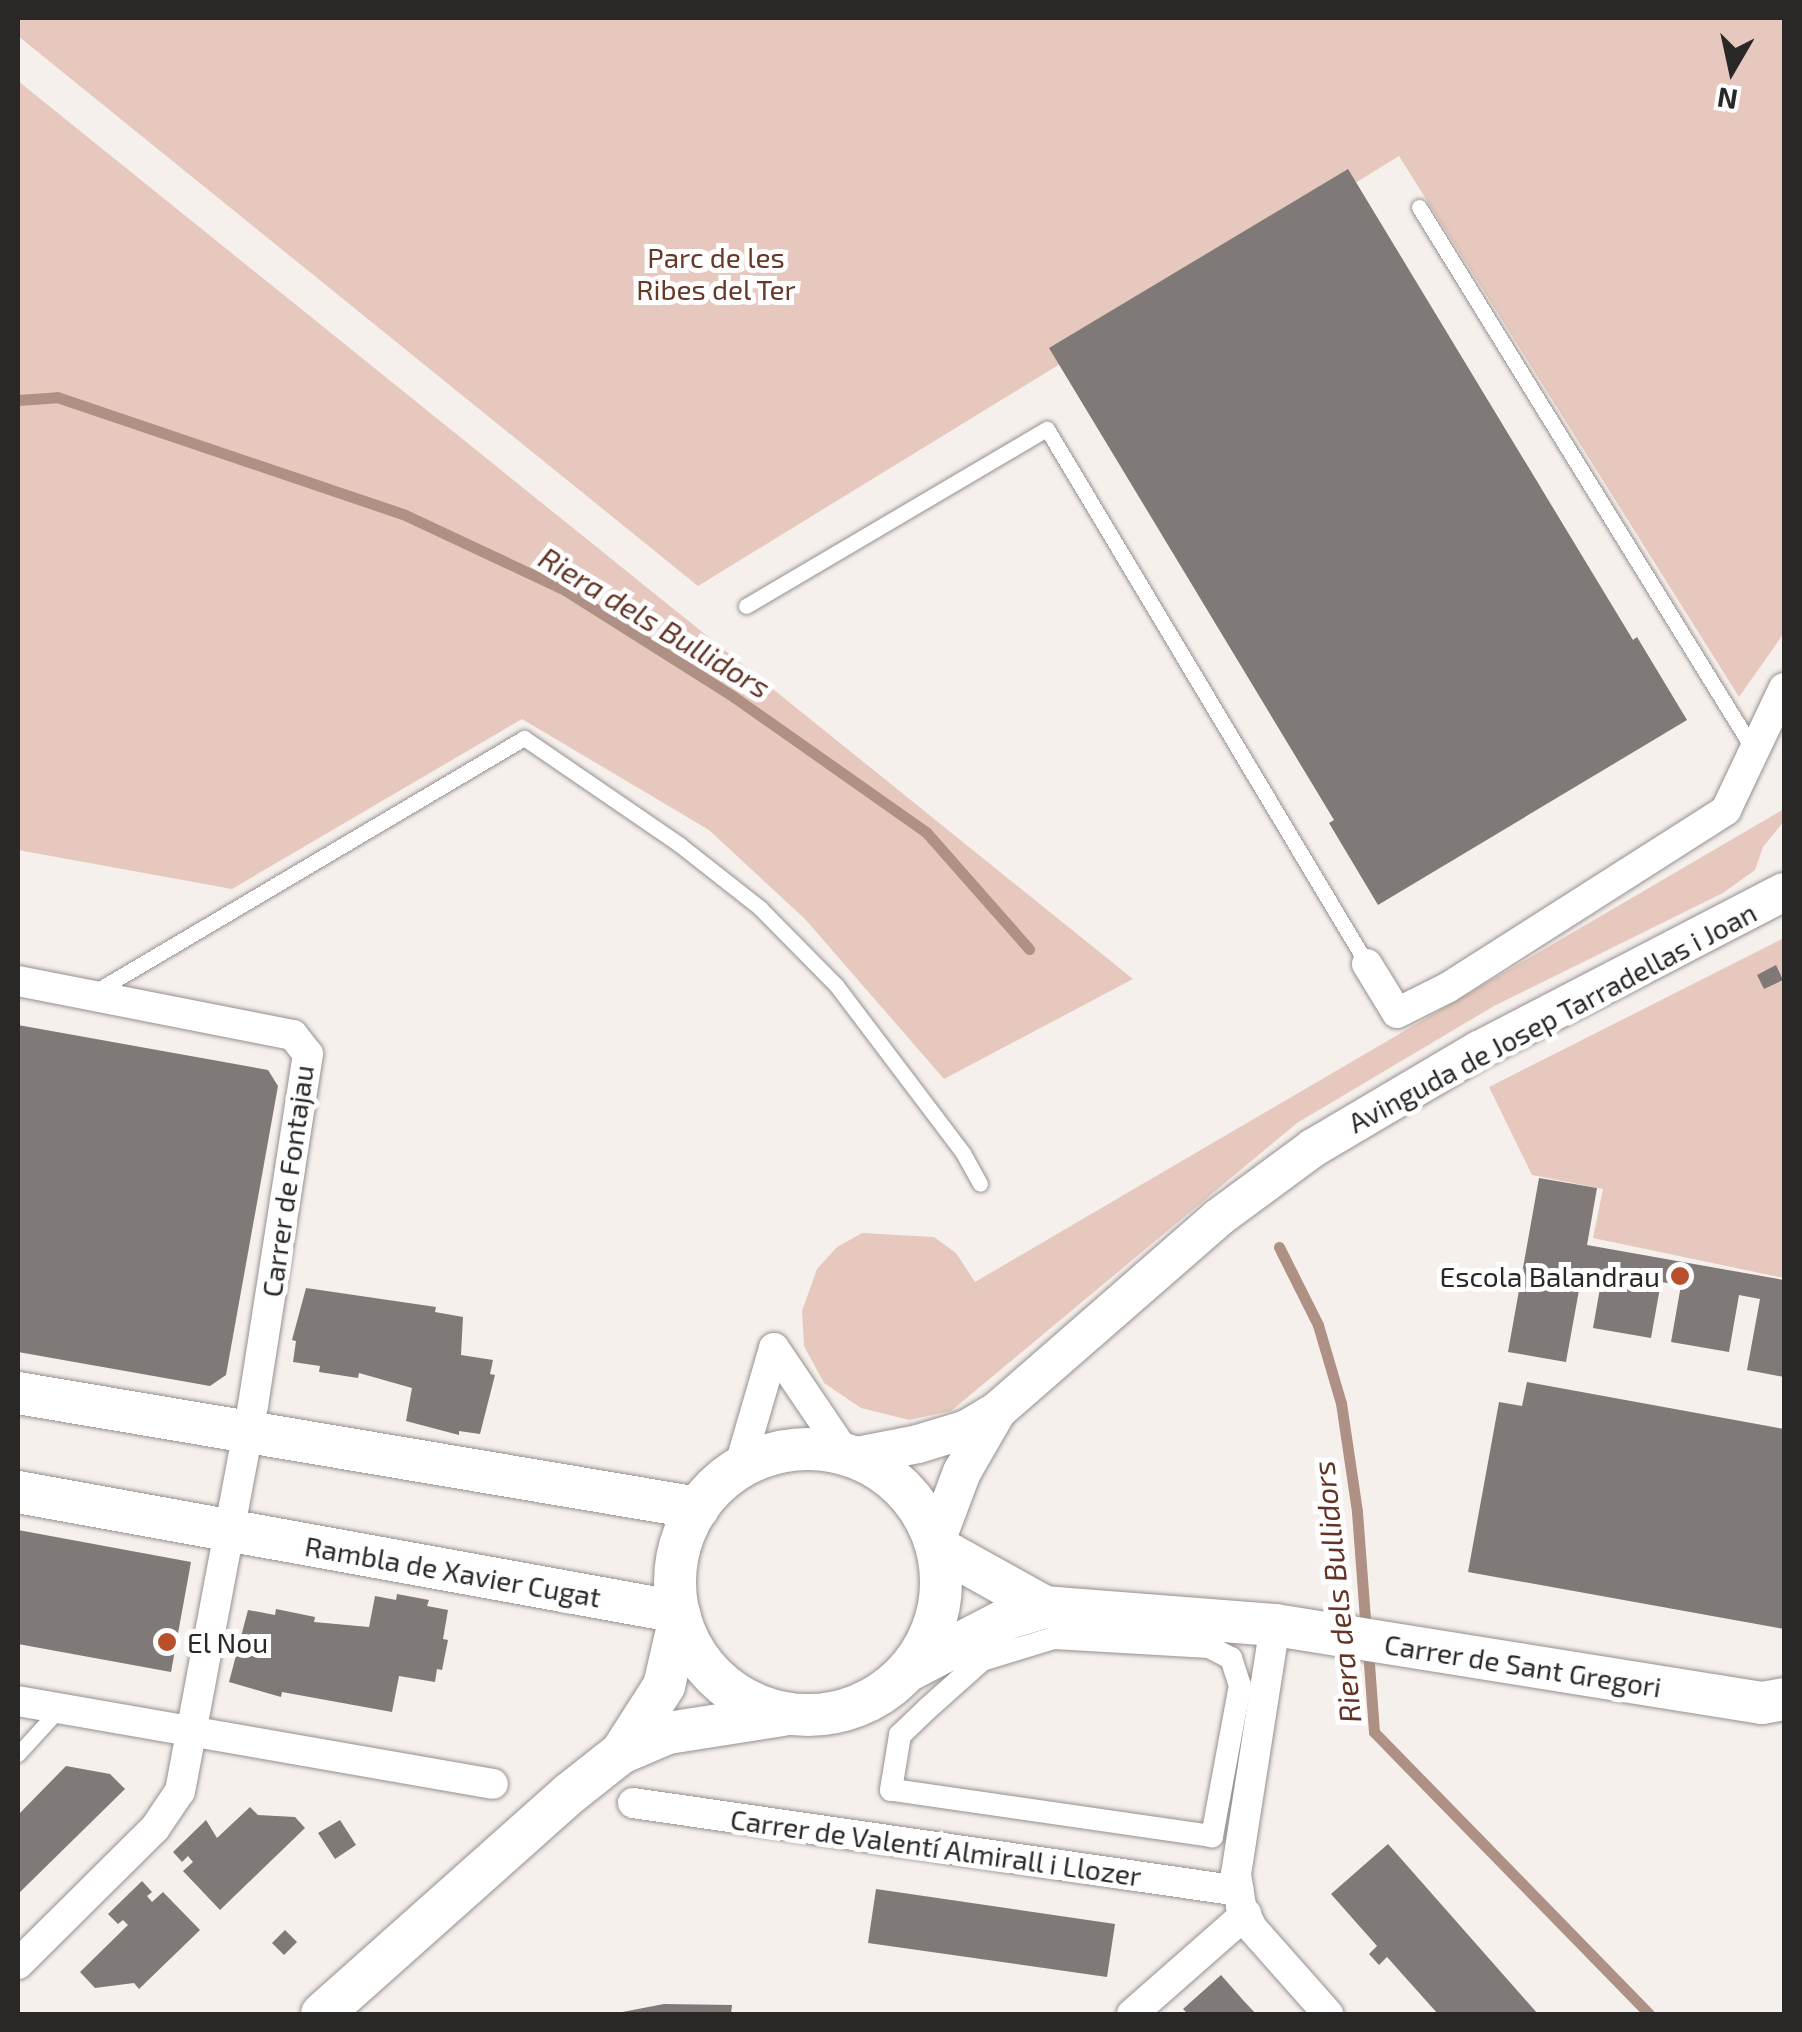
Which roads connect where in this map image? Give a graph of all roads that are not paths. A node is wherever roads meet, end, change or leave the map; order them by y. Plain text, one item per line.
1 (1419, 207) dead end
2 (746, 606) dead end
3 (1784, 688) edge
4 (1754, 752) junction
5 (1784, 892) edge
6 (1367, 964) joint
7 (18, 981) edge
8 (90, 994) junction
9 (980, 1184) dead end
10 (18, 1393) edge
11 (997, 1410) junction
12 (248, 1432) junction
13 (849, 1457) junction
14 (740, 1468) junction
15 (18, 1492) edge
16 (698, 1508) junction
17 (228, 1530) junction
18 (936, 1544) junction
19 (1045, 1608) junction
20 (679, 1615) junction
21 (1292, 1627) junction
22 (1209, 1646) joint
23 (909, 1670) junction
24 (18, 1701) edge
25 (1777, 1707) edge
26 (60, 1708) junction
27 (792, 1713) junction
28 (193, 1731) junction
29 (18, 1754) edge
30 (621, 1754) junction
31 (493, 1784) dead end
32 (633, 1803) dead end
33 (1242, 1902) junction
34 (18, 1964) edge
35 (322, 2014) edge
36 (1132, 2014) edge
37 (1328, 2014) edge

1 - 4 lane
2 - 6 lane
3 - 4 street
4 - 6 street
5 - 11 street, Avinguda de Josep Tarradellas i Joan
7 - 8 street, Carrer de Fontajau
8 - 9 lane
8 - 12 street, Carrer de Fontajau
10 - 12 main road
11 - 13 street, Avinguda de Josep Tarradellas i Joan
11 - 18 street, Avinguda de Josep Tarradellas i Joan
12 - 16 main road
12 - 17 street
13 - 14 main road
13 - 14 street
13 - 18 main road
14 - 16 main road
15 - 17 main road, Rambla de Xavier Cugat
16 - 20 main road
17 - 20 main road, Rambla de Xavier Cugat
17 - 28 street
18 - 19 main road, Carrer de Sant Gregori
18 - 23 main road
19 - 21 main road, Carrer de Sant Gregori
19 - 23 main road, Carrer de Sant Gregori
20 - 27 main road
20 - 30 main road
21 - 25 main road, Carrer de Sant Gregori
21 - 33 street
22 - 22 street
23 - 27 main road
24 - 26 street
26 - 28 street
26 - 29 lane
27 - 30 main road
28 - 31 street
28 - 34 street
30 - 35 main road
32 - 33 street, Carrer de Valentí Almirall i Llozer
33 - 36 street
33 - 37 street

